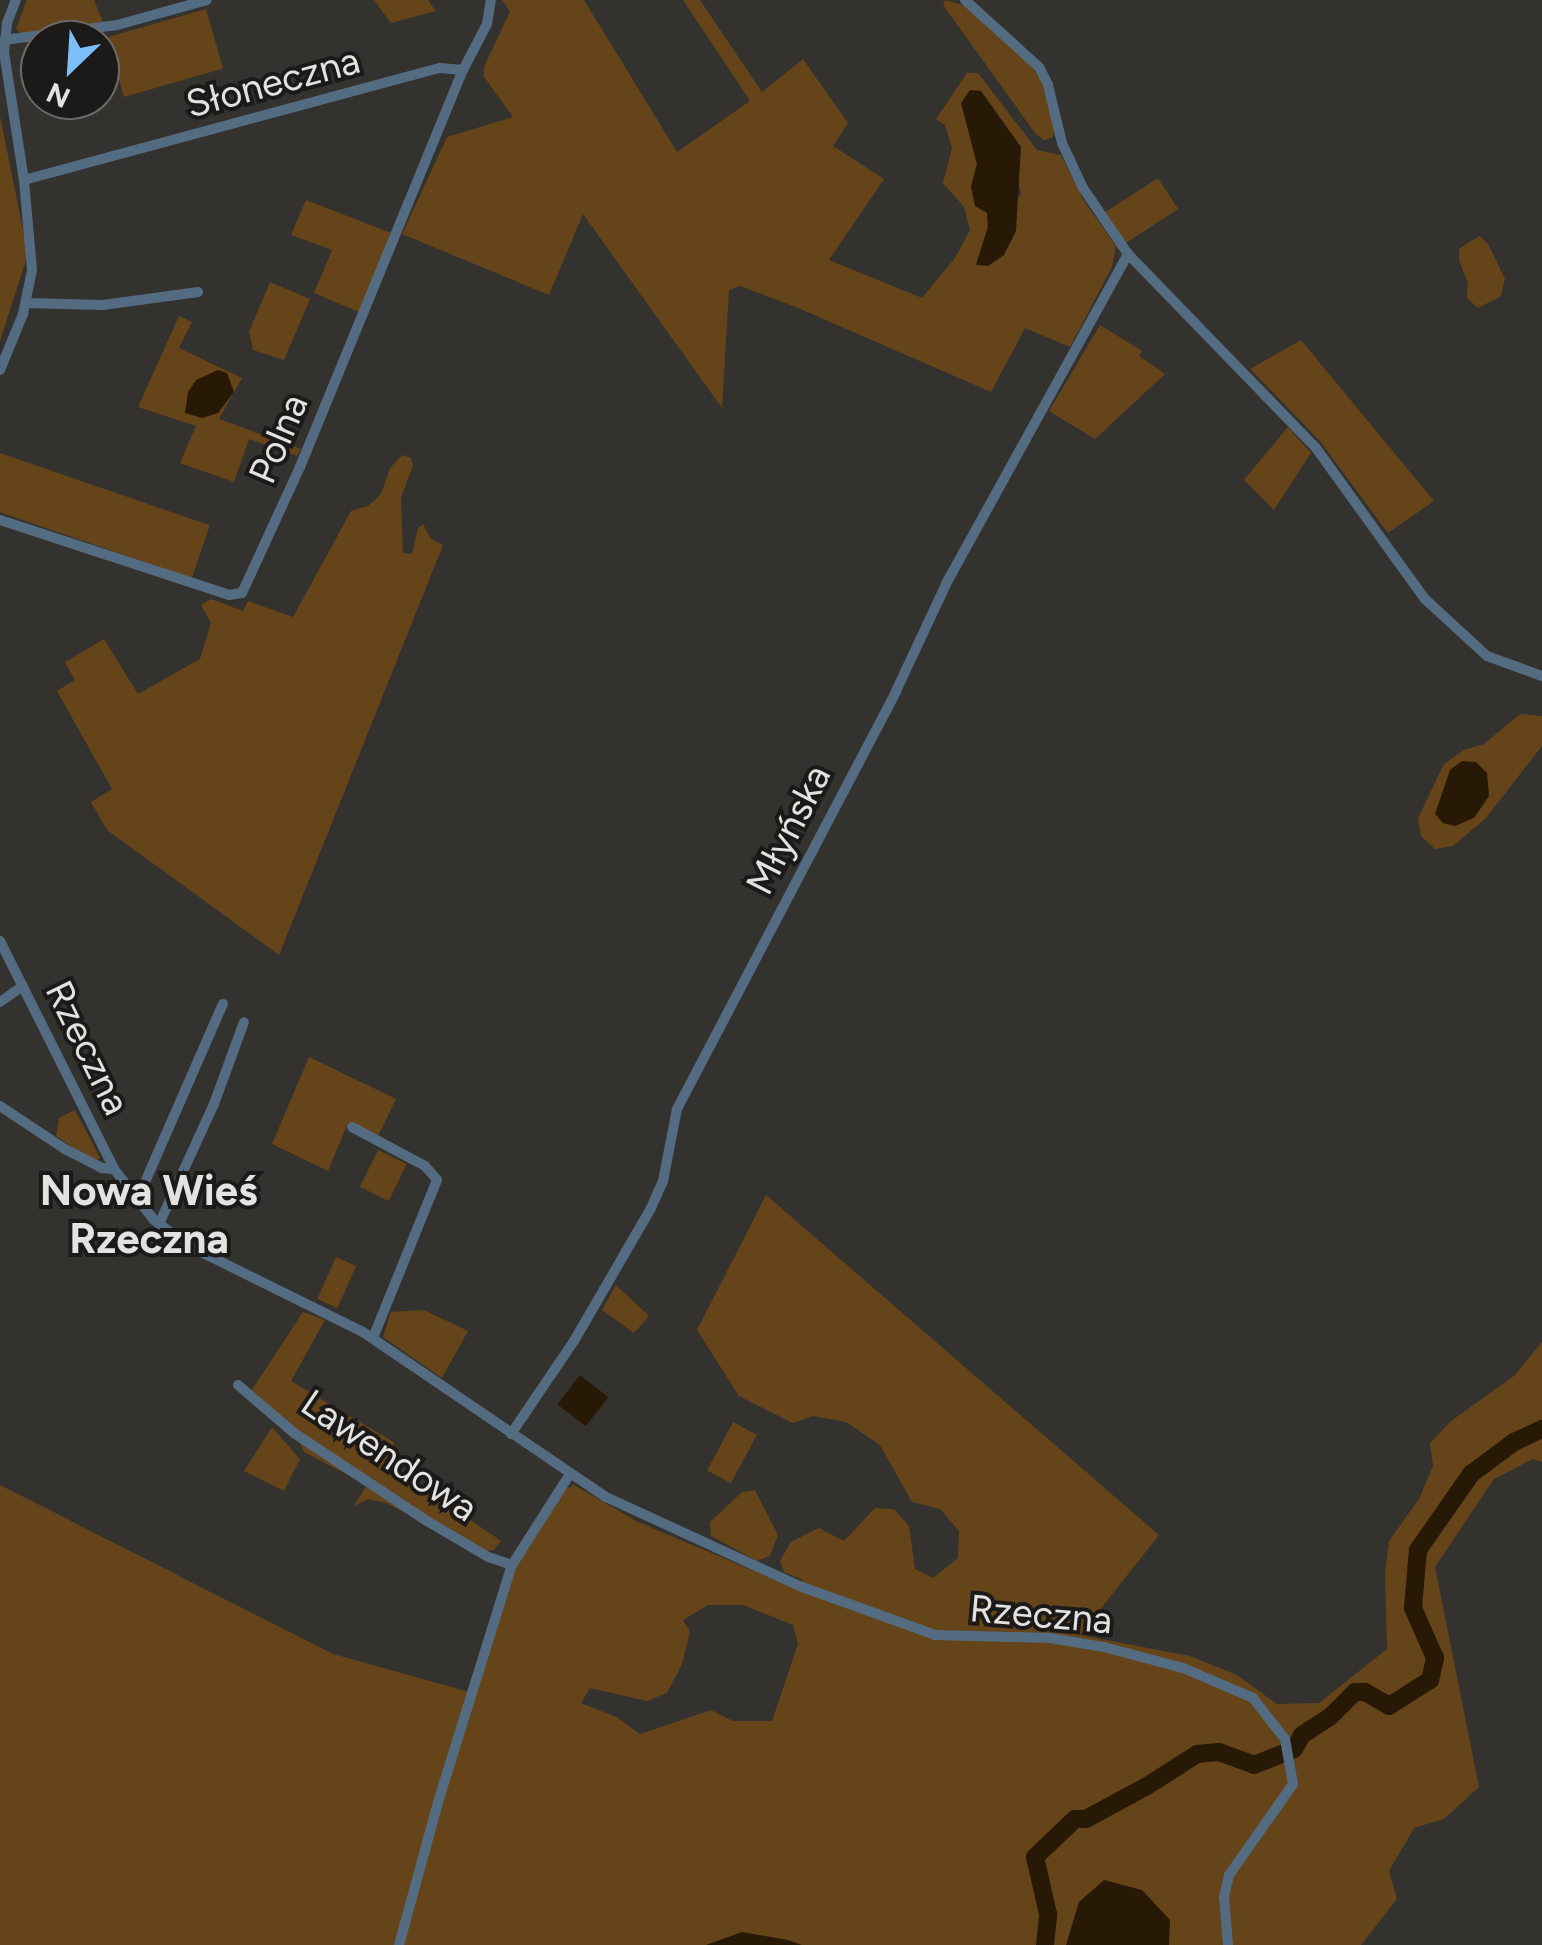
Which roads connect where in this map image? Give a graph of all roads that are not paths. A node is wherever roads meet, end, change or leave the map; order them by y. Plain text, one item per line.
1 (16, 0) edge
2 (207, 0) edge
3 (491, 0) edge
4 (966, 0) edge
5 (4, 40) junction
6 (463, 70) junction
7 (24, 180) junction
8 (1128, 254) junction
9 (198, 292) dead end
10 (26, 303) junction
11 (0, 370) edge
12 (0, 520) edge
13 (1542, 676) edge
14 (0, 940) edge
15 (23, 986) junction
16 (0, 1002) edge
17 (223, 1004) dead end
18 (244, 1022) dead end
19 (0, 1106) edge
20 (352, 1127) dead end
21 (114, 1169) junction
22 (132, 1196) junction
23 (159, 1224) junction
24 (372, 1338) junction
25 (238, 1386) dead end
26 (511, 1434) junction
27 (570, 1474) junction
28 (512, 1565) junction
29 (400, 1945) edge
30 (1228, 1945) edge

1 - 5 street
2 - 5 street
3 - 6 street
4 - 8 street
5 - 7 street
6 - 7 street, Słoneczna
6 - 12 street, Polna
7 - 10 street
8 - 13 street
8 - 26 street, Młyńska
9 - 10 street
10 - 11 street
14 - 15 street, Rzeczna
15 - 16 street
15 - 21 street, Rzeczna
17 - 22 street
18 - 23 street
19 - 21 street
20 - 24 street
21 - 22 street, Rzeczna
22 - 23 street, Rzeczna
23 - 24 street, Rzeczna
24 - 26 street, Rzeczna
25 - 28 street, Lawendowa
26 - 27 street, Rzeczna
27 - 28 street
27 - 30 street, Rzeczna
28 - 29 street

